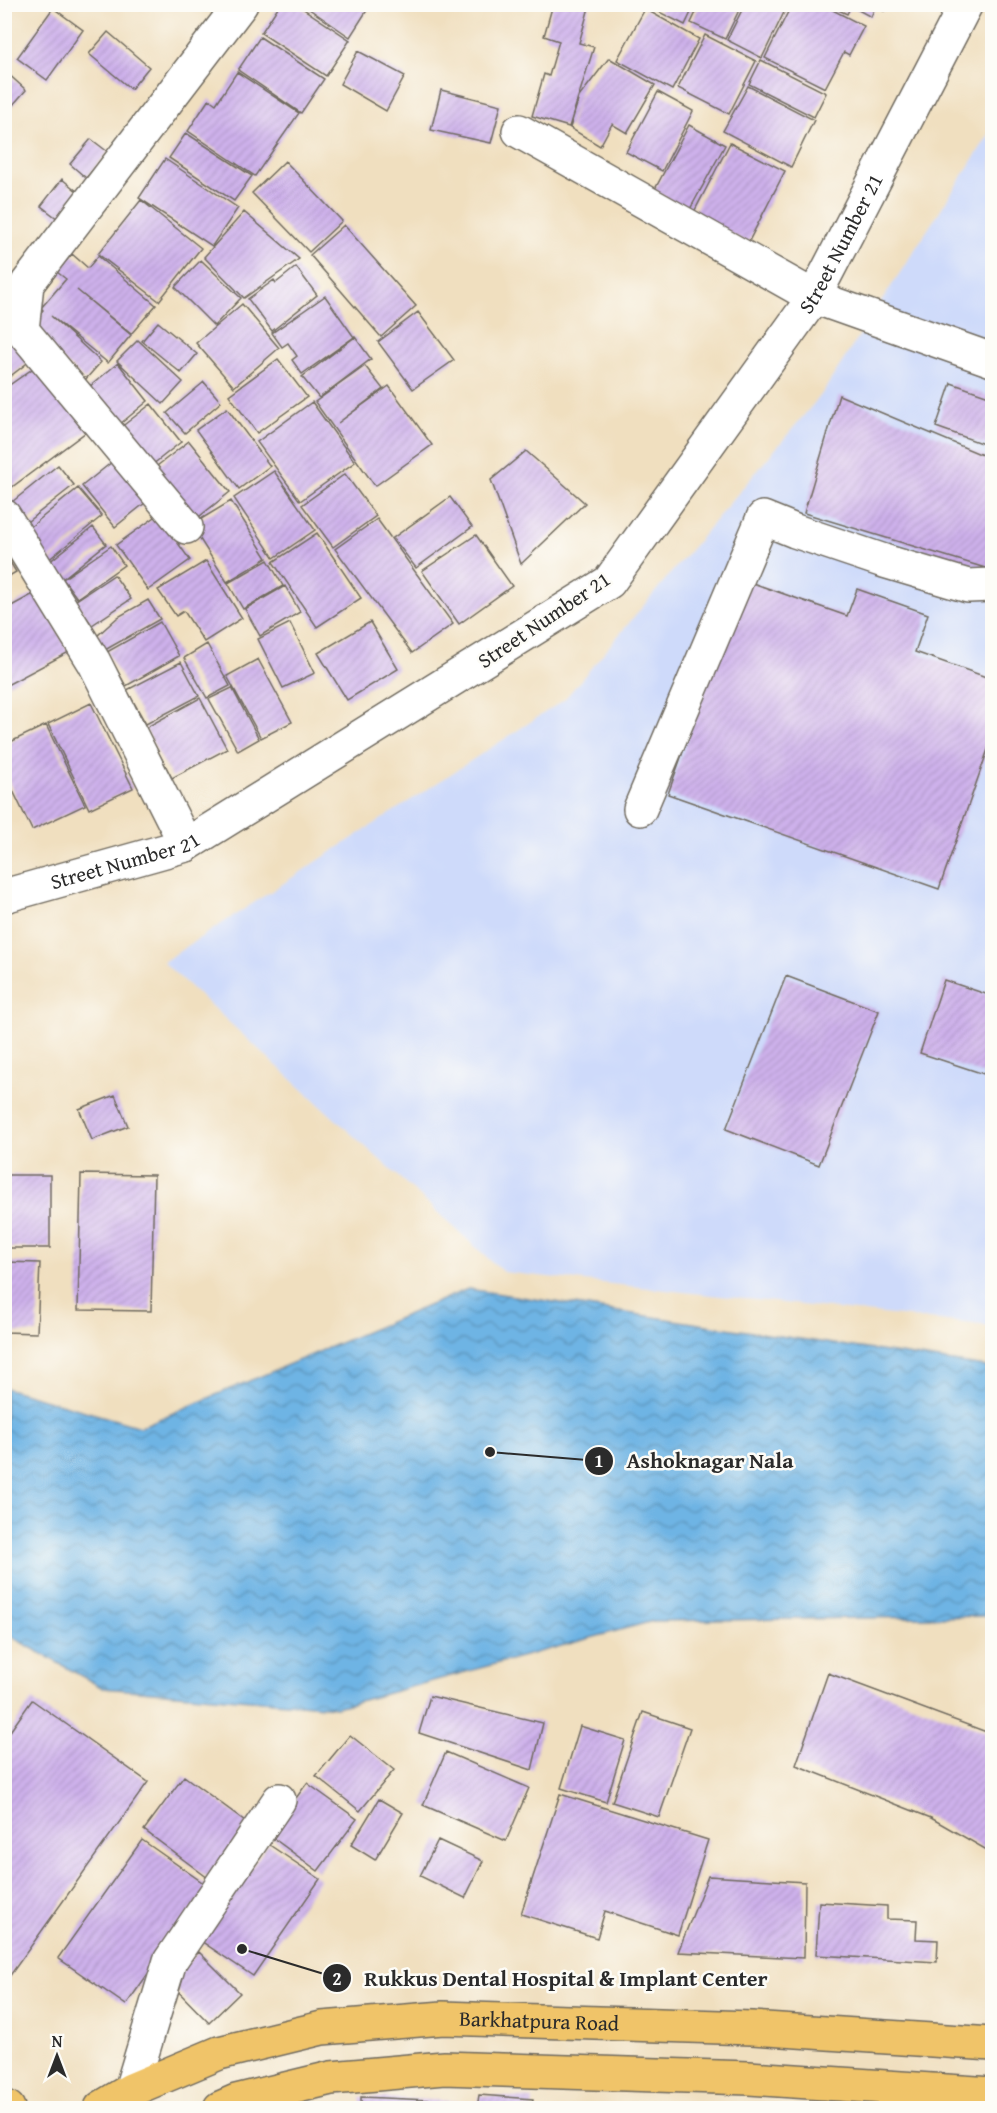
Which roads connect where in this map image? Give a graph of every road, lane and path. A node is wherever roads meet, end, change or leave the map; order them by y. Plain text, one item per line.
1 (241, 4) edge
2 (966, 4) edge
3 (519, 131) dead end
4 (16, 276) edge
5 (814, 297) junction
6 (993, 360) edge
7 (4, 516) edge
8 (186, 527) dead end
9 (993, 585) edge
10 (640, 809) dead end
11 (186, 845) junction
12 (4, 896) edge
13 (279, 1800) dead end
14 (993, 2044) edge
15 (130, 2090) junction
16 (993, 2094) edge
17 (101, 2109) edge
18 (220, 2109) edge

1 - 4 street
2 - 5 street, Street Number 21
3 - 5 street
4 - 8 street
5 - 6 street
5 - 11 street, Street Number 21
7 - 11 street
9 - 10 street
11 - 12 street, Street Number 21
13 - 15 street
14 - 15 main road, Barkhatpura Road
15 - 17 main road, Barkhatpura Road
16 - 18 main road

